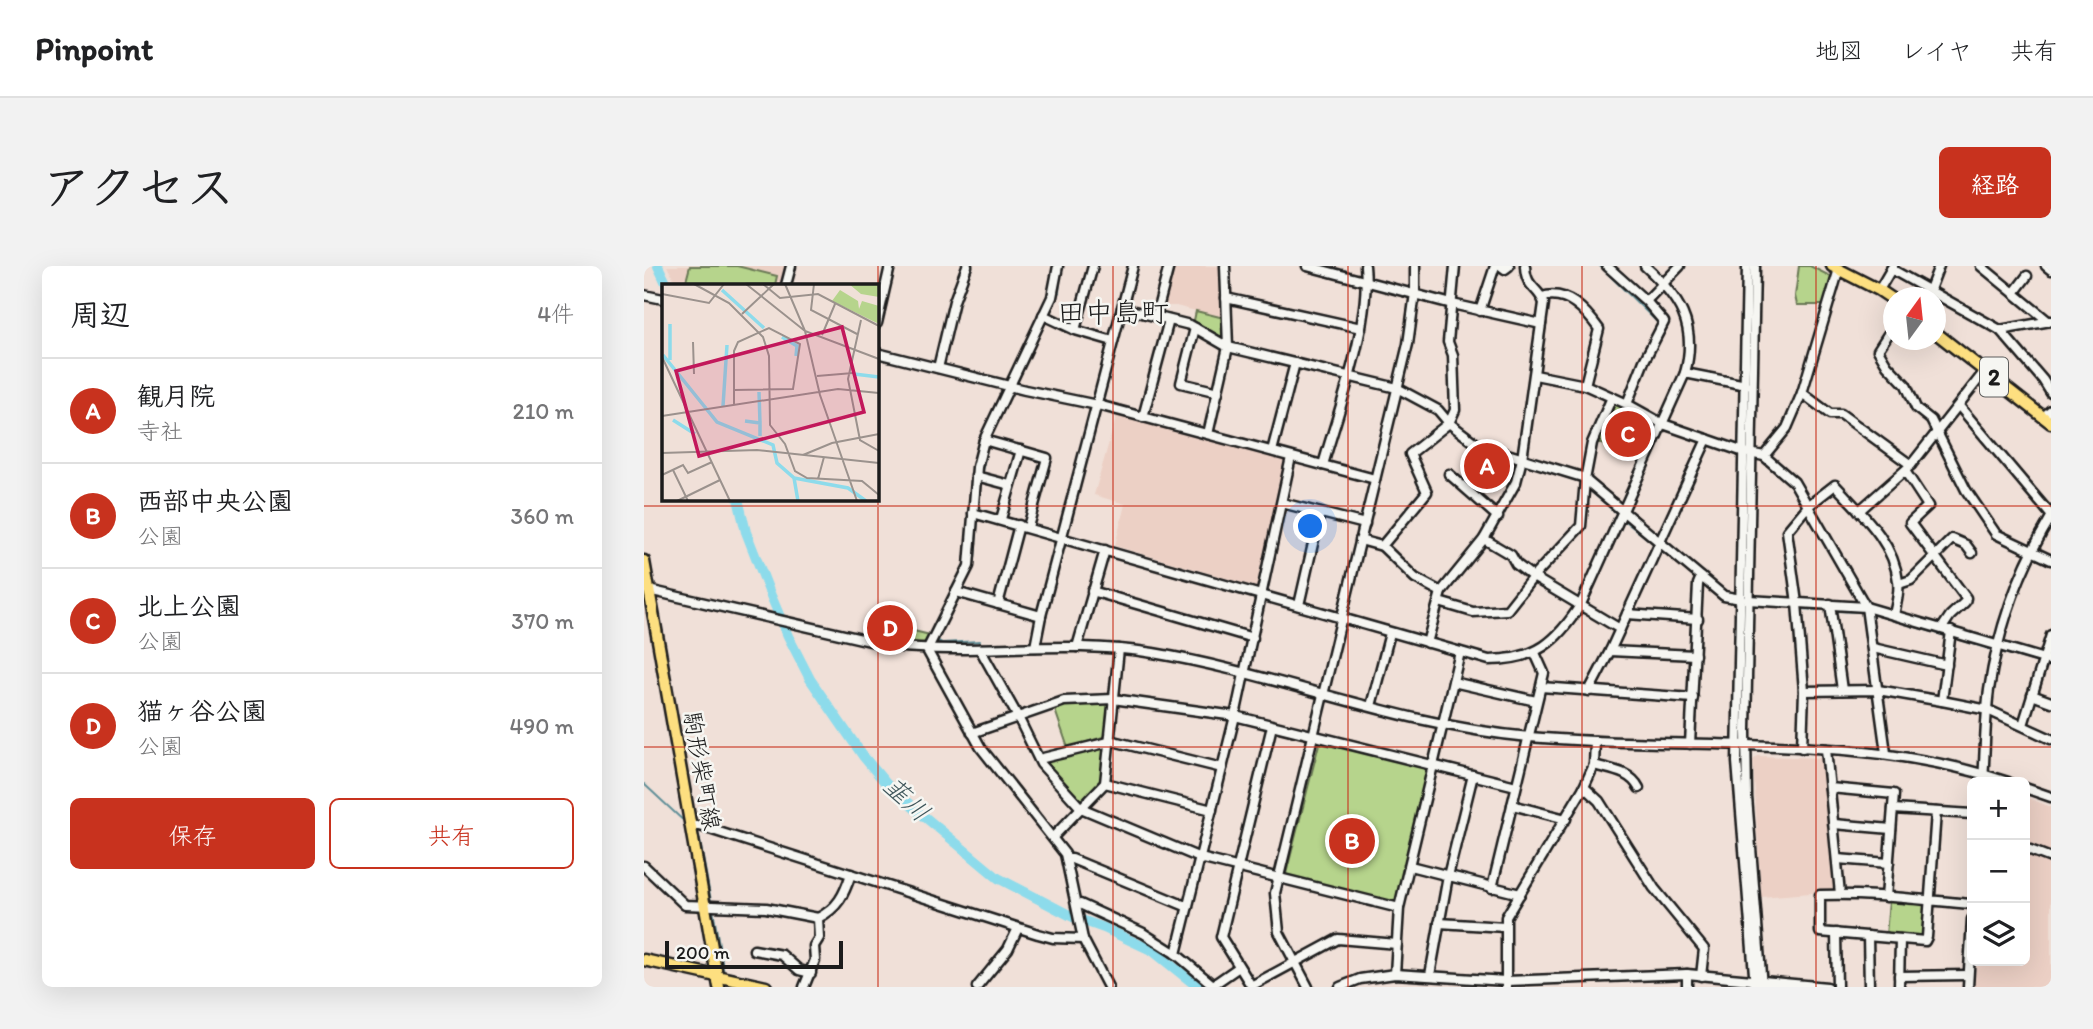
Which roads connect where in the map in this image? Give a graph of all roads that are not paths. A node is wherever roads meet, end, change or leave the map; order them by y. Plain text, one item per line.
1 (791, 266) edge
2 (890, 266) edge
3 (967, 266) edge
4 (1058, 266) edge
5 (1093, 266) edge
6 (1133, 266) edge
7 (1169, 266) edge
8 (1225, 266) edge
9 (1307, 266) edge
10 (1365, 266) edge
11 (1415, 266) edge
12 (1455, 266) edge
13 (1495, 266) edge
14 (1501, 266) edge
15 (1509, 266) edge
16 (1525, 266) edge
17 (1608, 266) edge
18 (1645, 266) edge
19 (1680, 266) edge
20 (1747, 266) edge
21 (1755, 266) edge
22 (1939, 266) edge
23 (1981, 266) edge
24 (2046, 266) edge
25 (1835, 268) edge
26 (1892, 268) edge
27 (2051, 270) edge
28 (2027, 276) dead end
29 (1367, 280) junction
30 (1662, 282) junction
31 (786, 284) edge
32 (1921, 287) edge
33 (1931, 287) edge
34 (1880, 290) junction
35 (1883, 292) edge
36 (1415, 293) junction
37 (2014, 293) junction
38 (644, 295) edge
39 (1542, 297) junction
40 (1226, 298) junction
41 (662, 299) edge
42 (1646, 301) junction
43 (1946, 301) edge
44 (1452, 304) junction
45 (1122, 307) junction
46 (1480, 311) junction
47 (1043, 316) junction
48 (1156, 316) junction
49 (878, 319) edge
50 (1169, 320) junction
51 (2049, 321) edge
52 (1541, 324) junction
53 (1195, 328) junction
54 (1361, 328) junction
55 (1075, 330) junction
56 (2000, 330) junction
57 (1113, 341) junction
58 (1946, 341) edge
59 (1883, 342) edge
60 (1228, 347) junction
61 (878, 353) edge
62 (1295, 363) junction
63 (938, 368) junction
64 (1985, 371) junction
65 (1685, 373) junction
66 (1348, 375) junction
67 (1535, 375) junction
68 (1585, 385) junction
69 (1746, 385) junction
70 (1010, 386) junction
71 (1397, 388) junction
72 (1218, 392) junction
73 (1802, 393) junction
74 (2051, 393) edge
75 (1612, 397) junction
76 (1627, 404) junction
77 (1097, 405) junction
78 (1959, 406) junction
79 (1143, 417) junction
80 (2048, 417) edge
81 (1449, 422) junction
82 (1663, 424) junction
83 (1938, 432) junction
84 (1208, 434) junction
85 (1707, 439) junction
86 (984, 440) junction
87 (1021, 450) junction
88 (1272, 452) junction
89 (1748, 453) junction
90 (1765, 456) junction
91 (1291, 457) junction
92 (1522, 459) junction
93 (1322, 465) junction
94 (1908, 468) junction
95 (1449, 474) dead end
96 (976, 476) junction
97 (1375, 479) junction
98 (1585, 480) junction
99 (1010, 485) junction
100 (1282, 503) junction
101 (1808, 506) junction
102 (1859, 511) junction
103 (1623, 512) junction
104 (973, 513) junction
105 (1320, 513) junction
106 (2051, 516) edge
107 (1498, 517) junction
108 (1001, 519) junction
109 (1365, 524) junction
110 (1018, 525) junction
111 (1028, 527) junction
112 (1062, 537) junction
113 (1485, 539) junction
114 (1360, 540) junction
115 (1659, 544) junction
116 (1382, 546) junction
117 (1105, 550) junction
118 (2033, 550) junction
119 (1972, 553) dead end
120 (1934, 556) junction
121 (2051, 560) edge
122 (644, 561) edge
123 (1533, 577) junction
124 (1701, 577) junction
125 (1899, 584) junction
126 (647, 589) edge
127 (1092, 591) junction
128 (956, 592) junction
129 (1262, 595) junction
130 (1440, 597) junction
131 (1744, 600) junction
132 (1797, 603) junction
133 (998, 604) junction
134 (1581, 604) junction
135 (1830, 604) junction
136 (1298, 605) junction
137 (1866, 607) junction
138 (1627, 614) junction
139 (1894, 615) junction
140 (1041, 616) junction
141 (1341, 619) junction
142 (1698, 619) junction
143 (1620, 629) junction
144 (1947, 629) junction
145 (1390, 633) junction
146 (2051, 635) edge
147 (1253, 638) junction
148 (1427, 643) junction
149 (1998, 645) junction
150 (1035, 647) junction
151 (1077, 647) junction
152 (1873, 648) junction
153 (980, 649) junction
154 (1119, 649) junction
155 (927, 650) junction
156 (1610, 651) junction
157 (1460, 652) junction
158 (1535, 653) junction
159 (1695, 655) junction
160 (2047, 660) edge
161 (1947, 665) junction
162 (1245, 674) junction
163 (1453, 682) junction
164 (1541, 687) junction
165 (1842, 690) junction
166 (1878, 690) junction
167 (1589, 691) junction
168 (1804, 691) junction
169 (1322, 695) junction
170 (2032, 695) junction
171 (1693, 698) junction
172 (1113, 699) junction
173 (1536, 701) junction
174 (1942, 701) junction
175 (2051, 702) edge
176 (1371, 706) junction
177 (1988, 710) junction
178 (1235, 716) junction
179 (1018, 717) junction
180 (1443, 724) junction
181 (2022, 725) junction
182 (1272, 726) junction
183 (972, 733) junction
184 (1311, 736) junction
185 (1528, 737) junction
186 (2051, 738) edge
187 (1109, 741) junction
188 (1595, 741) junction
189 (1690, 744) junction
190 (1742, 746) junction
191 (1802, 748) junction
192 (1826, 749) junction
193 (1886, 753) junction
194 (1039, 759) junction
195 (1433, 765) junction
196 (1594, 765) junction
197 (1222, 768) junction
198 (1473, 775) junction
199 (1979, 777) edge
200 (1983, 777) edge
201 (1105, 783) junction
202 (1516, 786) junction
203 (1584, 787) junction
204 (1639, 788) dead end
205 (1830, 788) junction
206 (2030, 790) edge
207 (2051, 797) edge
208 (1512, 805) junction
209 (1081, 808) junction
210 (1893, 809) junction
211 (1212, 810) junction
212 (1936, 812) junction
213 (1967, 814) edge
214 (1566, 818) junction
215 (1833, 824) junction
216 (691, 826) junction
217 (1891, 829) junction
218 (1053, 838) junction
219 (2030, 850) edge
220 (1200, 858) junction
221 (2051, 858) edge
222 (1067, 859) junction
223 (1837, 859) junction
224 (1889, 863) junction
225 (644, 866) edge
226 (1410, 866) junction
227 (1237, 868) junction
228 (851, 874) junction
229 (1448, 876) junction
230 (1278, 877) junction
231 (1492, 888) junction
232 (1520, 894) junction
233 (1840, 894) junction
234 (1886, 897) junction
235 (1930, 901) junction
236 (1967, 904) edge
237 (704, 906) junction
238 (1077, 907) junction
239 (1188, 907) junction
240 (1399, 908) junction
241 (818, 918) junction
242 (1439, 923) junction
243 (1505, 927) junction
244 (1018, 928) junction
245 (1836, 933) junction
246 (1868, 936) junction
247 (1083, 939) junction
248 (1900, 939) junction
249 (1397, 944) junction
250 (754, 950) dead end
251 (1176, 954) junction
252 (644, 960) edge
253 (1294, 963) junction
254 (1969, 966) edge
255 (1238, 967) junction
256 (811, 973) junction
257 (1395, 974) junction
258 (1687, 974) junction
259 (1430, 975) junction
260 (1899, 975) junction
261 (1968, 975) junction
262 (1702, 976) junction
263 (1623, 977) junction
264 (718, 982) edge
265 (1506, 984) edge
266 (1540, 984) edge
267 (1758, 984) edge
268 (766, 987) edge
269 (804, 987) edge
270 (977, 987) edge
271 (1108, 987) edge
272 (1251, 987) edge
273 (1308, 987) edge
274 (1340, 987) edge
275 (1622, 987) edge
276 (1687, 987) edge
277 (1827, 987) edge
278 (1837, 987) edge
279 (1868, 987) edge
280 (1899, 987) edge
281 (1968, 987) edge

1 - 31 street
2 - 49 street
3 - 63 street
4 - 47 street
5 - 55 street
6 - 45 street
7 - 48 street
8 - 40 street
9 - 29 street
10 - 29 street
11 - 36 street
12 - 44 street
13 - 46 street
14 - 15 street
16 - 39 street
17 - 42 street
18 - 30 street
19 - 30 street
20 - 69 street
21 - 89 street
22 - 33 street
23 - 37 street
24 - 27 street
25 - 34 main road
25 - 73 street
26 - 32 street
26 - 34 street
28 - 37 street
29 - 36 street
29 - 54 street
30 - 42 street
30 - 65 street
34 - 35 main road
36 - 44 street
36 - 71 street
37 - 51 street
38 - 41 street
39 - 52 street
39 - 68 street
40 - 54 street
40 - 60 street
42 - 76 street
43 - 56 street
44 - 46 street
44 - 81 street
45 - 48 street
45 - 57 street
46 - 52 street
47 - 55 street
47 - 70 street
48 - 50 street
50 - 53 street
50 - 79 street
51 - 56 street
52 - 67 street
53 - 60 street
53 - 72 street
54 - 66 street
55 - 57 street
56 - 74 street
57 - 77 street
58 - 64 main road, 2
59 - 83 street
60 - 62 street
60 - 72 street
61 - 63 street
62 - 66 street
62 - 88 street
63 - 70 street
64 - 78 street
64 - 80 main road, 2
65 - 69 street
65 - 82 street
66 - 71 street
66 - 93 street
67 - 68 street
67 - 92 street
68 - 75 street
69 - 89 street
70 - 77 street
70 - 86 street
71 - 81 street
71 - 97 street
72 - 84 street
73 - 90 street
73 - 94 street
75 - 76 street
75 - 98 street
76 - 82 street
77 - 79 street
77 - 112 street
78 - 83 street
78 - 106 street
79 - 84 street
81 - 92 street
81 - 116 street
82 - 85 street
82 - 103 street
83 - 94 street
83 - 118 street
84 - 88 street
85 - 89 street
85 - 115 street
86 - 87 street
86 - 96 street
87 - 99 street
87 - 111 street
88 - 91 street
89 - 90 street
89 - 131 street
90 - 101 street
91 - 93 street
91 - 100 street
92 - 98 street
92 - 107 street
93 - 97 street
94 - 102 street
94 - 120 street
95 - 107 street
96 - 99 street
96 - 104 street
97 - 109 street
98 - 103 street
98 - 123 street
99 - 108 street
100 - 105 street
100 - 129 street
101 - 102 street
101 - 132 street
101 - 137 street
102 - 125 street
103 - 115 street
103 - 134 street
104 - 108 street
104 - 128 street
105 - 109 street
105 - 136 street
106 - 118 street
107 - 113 street
108 - 110 street
109 - 114 street
110 - 111 street
110 - 133 street
111 - 112 street
112 - 117 street
112 - 140 street
113 - 123 street
113 - 130 street
114 - 116 street
114 - 141 street
115 - 124 street
115 - 138 street
116 - 130 street
117 - 127 street
117 - 129 street
118 - 121 street
118 - 149 street
119 - 120 street
120 - 125 street
120 - 144 street
122 - 126 main road, 駒形柴町線
123 - 130 street
123 - 134 street
124 - 131 street
124 - 142 street
125 - 139 street
126 - 155 street
126 - 216 main road, 駒形柴町線
127 - 147 street
127 - 151 street
128 - 133 street
128 - 155 street
129 - 136 street
129 - 147 street
130 - 148 street
131 - 132 street
131 - 190 street
132 - 135 street
132 - 168 street
133 - 140 street
134 - 143 street
134 - 158 street
135 - 137 street
135 - 165 street
136 - 141 street
137 - 139 street
137 - 152 street
138 - 142 street
138 - 143 street
139 - 144 street
140 - 150 street
141 - 145 street
141 - 169 street
142 - 159 street
143 - 156 street
144 - 149 street
144 - 161 street
145 - 148 street
145 - 176 street
146 - 160 street
147 - 162 street
148 - 157 street
149 - 160 street
149 - 177 street
150 - 151 street
150 - 153 street
151 - 154 street
152 - 161 street
152 - 166 street
153 - 155 street
153 - 179 street
154 - 162 street
154 - 172 street
155 - 183 street
156 - 159 street
156 - 167 street
157 - 158 street
157 - 163 street
158 - 164 street
159 - 171 street
160 - 170 street
161 - 174 street
162 - 169 street
162 - 178 street
163 - 173 street
163 - 180 street
164 - 167 street
164 - 173 street
165 - 166 street
165 - 168 street
166 - 174 street
166 - 193 street
167 - 171 street
168 - 191 street
169 - 176 street
169 - 184 street
170 - 175 street
170 - 181 street
171 - 189 street
172 - 178 street
172 - 179 street
172 - 187 street
173 - 185 street
174 - 177 street
176 - 180 street
177 - 181 street
177 - 200 street
178 - 182 street
178 - 197 street
179 - 183 street
179 - 194 street
180 - 185 street
180 - 195 street
181 - 186 street
182 - 184 street
182 - 227 street
183 - 218 street
184 - 195 street
184 - 230 street
185 - 188 street
185 - 202 street
187 - 194 street
187 - 197 street
187 - 201 street
188 - 189 street
188 - 196 street
189 - 190 street
190 - 191 street
190 - 267 street
191 - 192 street
192 - 193 street
192 - 205 street
193 - 199 street
194 - 209 street
195 - 198 street
195 - 226 street
196 - 203 street
196 - 204 street
197 - 211 street
198 - 202 street
198 - 229 street
201 - 209 street
201 - 211 street
202 - 208 street
203 - 214 street
203 - 262 street
205 - 210 street
205 - 215 street
206 - 207 street
208 - 214 street
208 - 231 street
209 - 218 street
209 - 220 street
210 - 212 street
210 - 217 street
211 - 220 street
212 - 213 street
212 - 235 street
214 - 232 street
215 - 217 street
215 - 223 street
216 - 228 street
216 - 237 main road, 駒形柴町線
217 - 224 street
218 - 222 street
219 - 221 street
220 - 227 street
220 - 239 street
222 - 238 street
222 - 239 street
223 - 224 street
223 - 233 street
224 - 234 street
225 - 237 street
226 - 229 street
226 - 240 street
227 - 230 street
227 - 255 street
228 - 241 street
228 - 244 street
229 - 231 street
229 - 242 street
230 - 240 street
230 - 253 street
231 - 232 street
232 - 243 street
233 - 234 street
233 - 245 street
234 - 235 street
235 - 236 street
235 - 248 street
237 - 241 street
237 - 264 main road, 駒形柴町線
238 - 247 street
238 - 251 street
239 - 251 street
240 - 249 street
241 - 256 street
242 - 243 street
242 - 259 street
243 - 265 street
244 - 247 street
244 - 270 street
245 - 246 street
245 - 278 street
246 - 248 street
246 - 279 street
247 - 271 street
248 - 260 street
249 - 253 street
249 - 257 street
250 - 256 street
251 - 255 street
252 - 264 main road
253 - 272 street
253 - 273 street
254 - 261 street
255 - 272 street
256 - 269 street
257 - 259 street
257 - 274 street
258 - 262 street
258 - 263 street
258 - 276 street
259 - 265 street
260 - 261 street
260 - 280 street
261 - 281 street
262 - 267 street
263 - 266 street
263 - 275 street
264 - 268 main road
265 - 266 street
267 - 277 street

